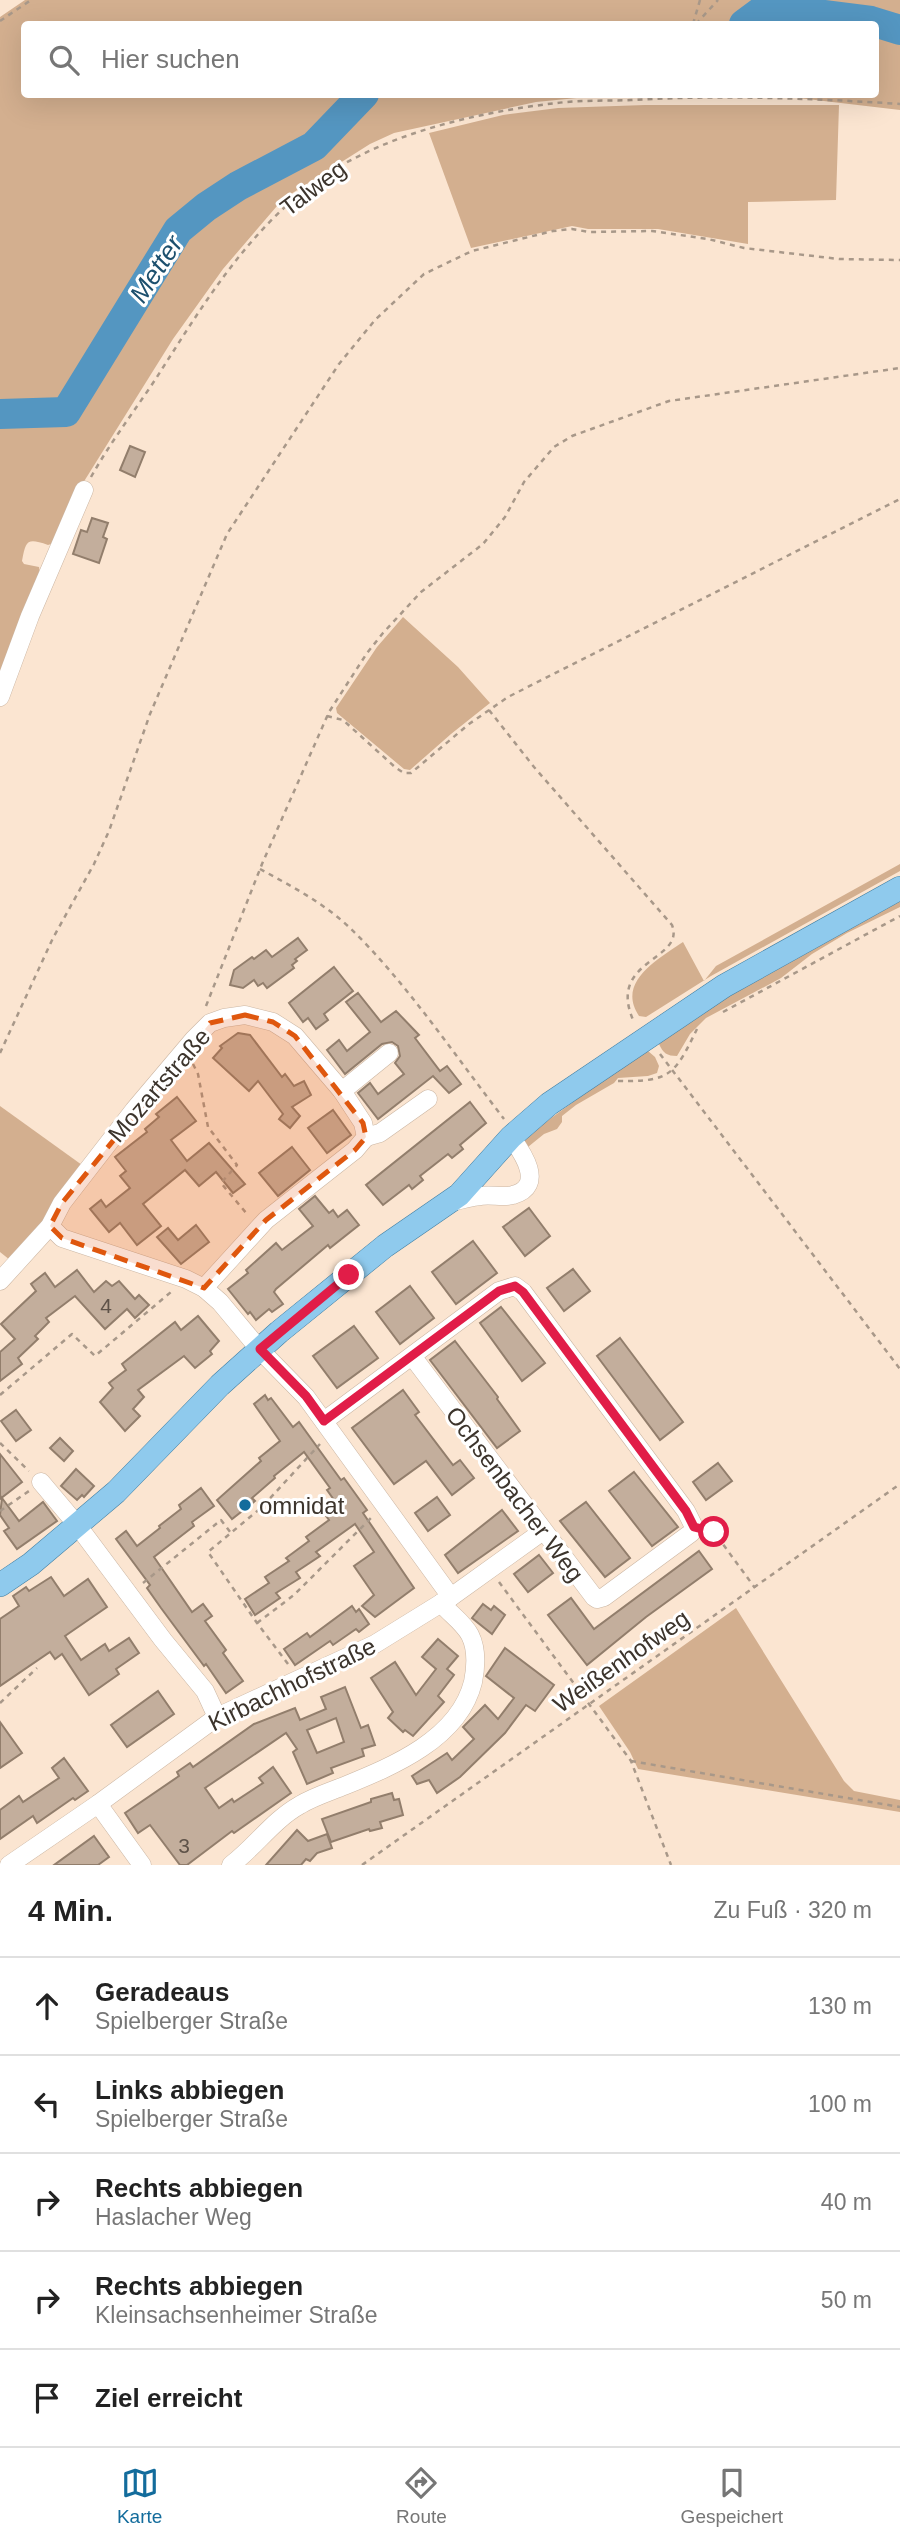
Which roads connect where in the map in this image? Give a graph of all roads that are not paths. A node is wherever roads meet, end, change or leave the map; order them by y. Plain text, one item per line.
1 (84, 490) road end
2 (0, 697) edge
3 (900, 888) edge
4 (389, 1052) dead end
5 (342, 1091) junction
6 (428, 1099) dead end
7 (508, 1130) junction
8 (366, 1137) junction
9 (449, 1203) junction
10 (50, 1226) junction
11 (0, 1280) edge
12 (204, 1288) junction
13 (260, 1349) junction
14 (411, 1356) junction
15 (329, 1427) junction
16 (41, 1482) road end
17 (78, 1526) junction
18 (543, 1531) junction
19 (0, 1585) edge
20 (446, 1600) junction
21 (217, 1717) junction
22 (98, 1804) junction
23 (9, 1865) edge
24 (142, 1865) edge
25 (232, 1865) edge

1 - 2 street
3 - 7 main road
4 - 5 street
5 - 8 street, Mozartstraße
5 - 10 street, Mozartstraße
6 - 8 street
7 - 9 main road
7 - 9 street
8 - 12 street
9 - 13 main road
10 - 11 street, Mozartstraße
10 - 12 street
12 - 13 street
13 - 15 street
13 - 17 main road
14 - 15 street
14 - 18 street, Ochsenbacher Weg
14 - 18 street, Ochsenbacher Weg
15 - 20 street
16 - 17 street
17 - 19 main road
17 - 21 street
18 - 20 street, Kirbachhofstraße
20 - 21 street, Kirbachhofstraße
20 - 25 street
21 - 22 street, Kirbachhofstraße
22 - 23 street, Kirbachhofstraße
22 - 24 street

